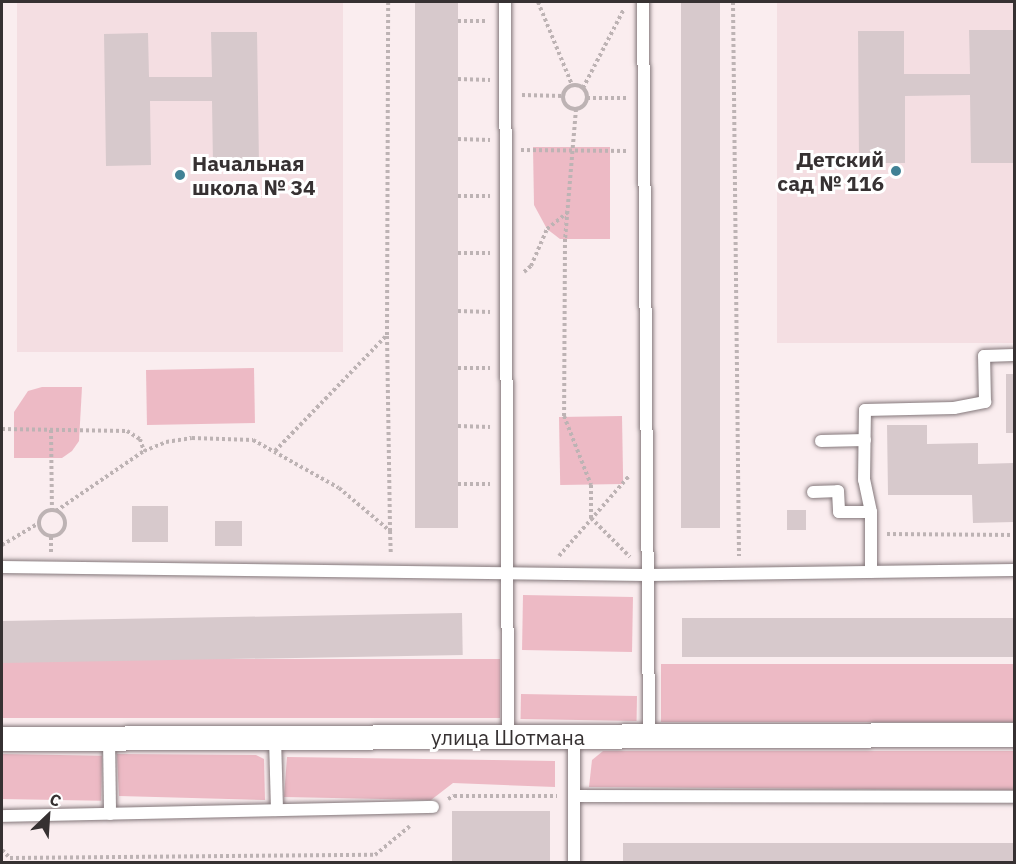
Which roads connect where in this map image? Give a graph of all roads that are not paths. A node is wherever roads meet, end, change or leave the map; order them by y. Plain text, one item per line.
1 (505, 2) edge
2 (643, 2) edge
3 (1014, 355) edge
4 (865, 440) junction
5 (821, 441) dead end
6 (813, 492) dead end
7 (871, 512) junction
8 (2, 567) edge
9 (1014, 570) edge
10 (508, 571) junction
11 (871, 572) junction
12 (647, 574) junction
13 (1014, 735) edge
14 (574, 736) junction
15 (649, 736) junction
16 (508, 737) junction
17 (109, 738) junction
18 (275, 738) junction
19 (2, 739) edge
20 (574, 796) junction
21 (1014, 797) edge
22 (433, 807) road end
23 (277, 810) junction
24 (110, 814) junction
25 (2, 816) edge
26 (574, 862) edge

1 - 10 lane
2 - 12 lane
3 - 4 lane
4 - 5 lane
4 - 7 lane
6 - 7 lane
7 - 11 lane
8 - 10 lane
9 - 11 lane
10 - 12 lane
10 - 16 lane
11 - 12 lane
12 - 15 lane
13 - 15 street, улица Шотмана
14 - 15 street, улица Шотмана
14 - 16 street, улица Шотмана
14 - 20 lane
16 - 18 street, улица Шотмана
17 - 18 street, улица Шотмана
17 - 19 street, улица Шотмана
17 - 24 lane
18 - 23 lane
20 - 21 lane
20 - 26 lane
22 - 23 lane
23 - 24 lane
24 - 25 lane

